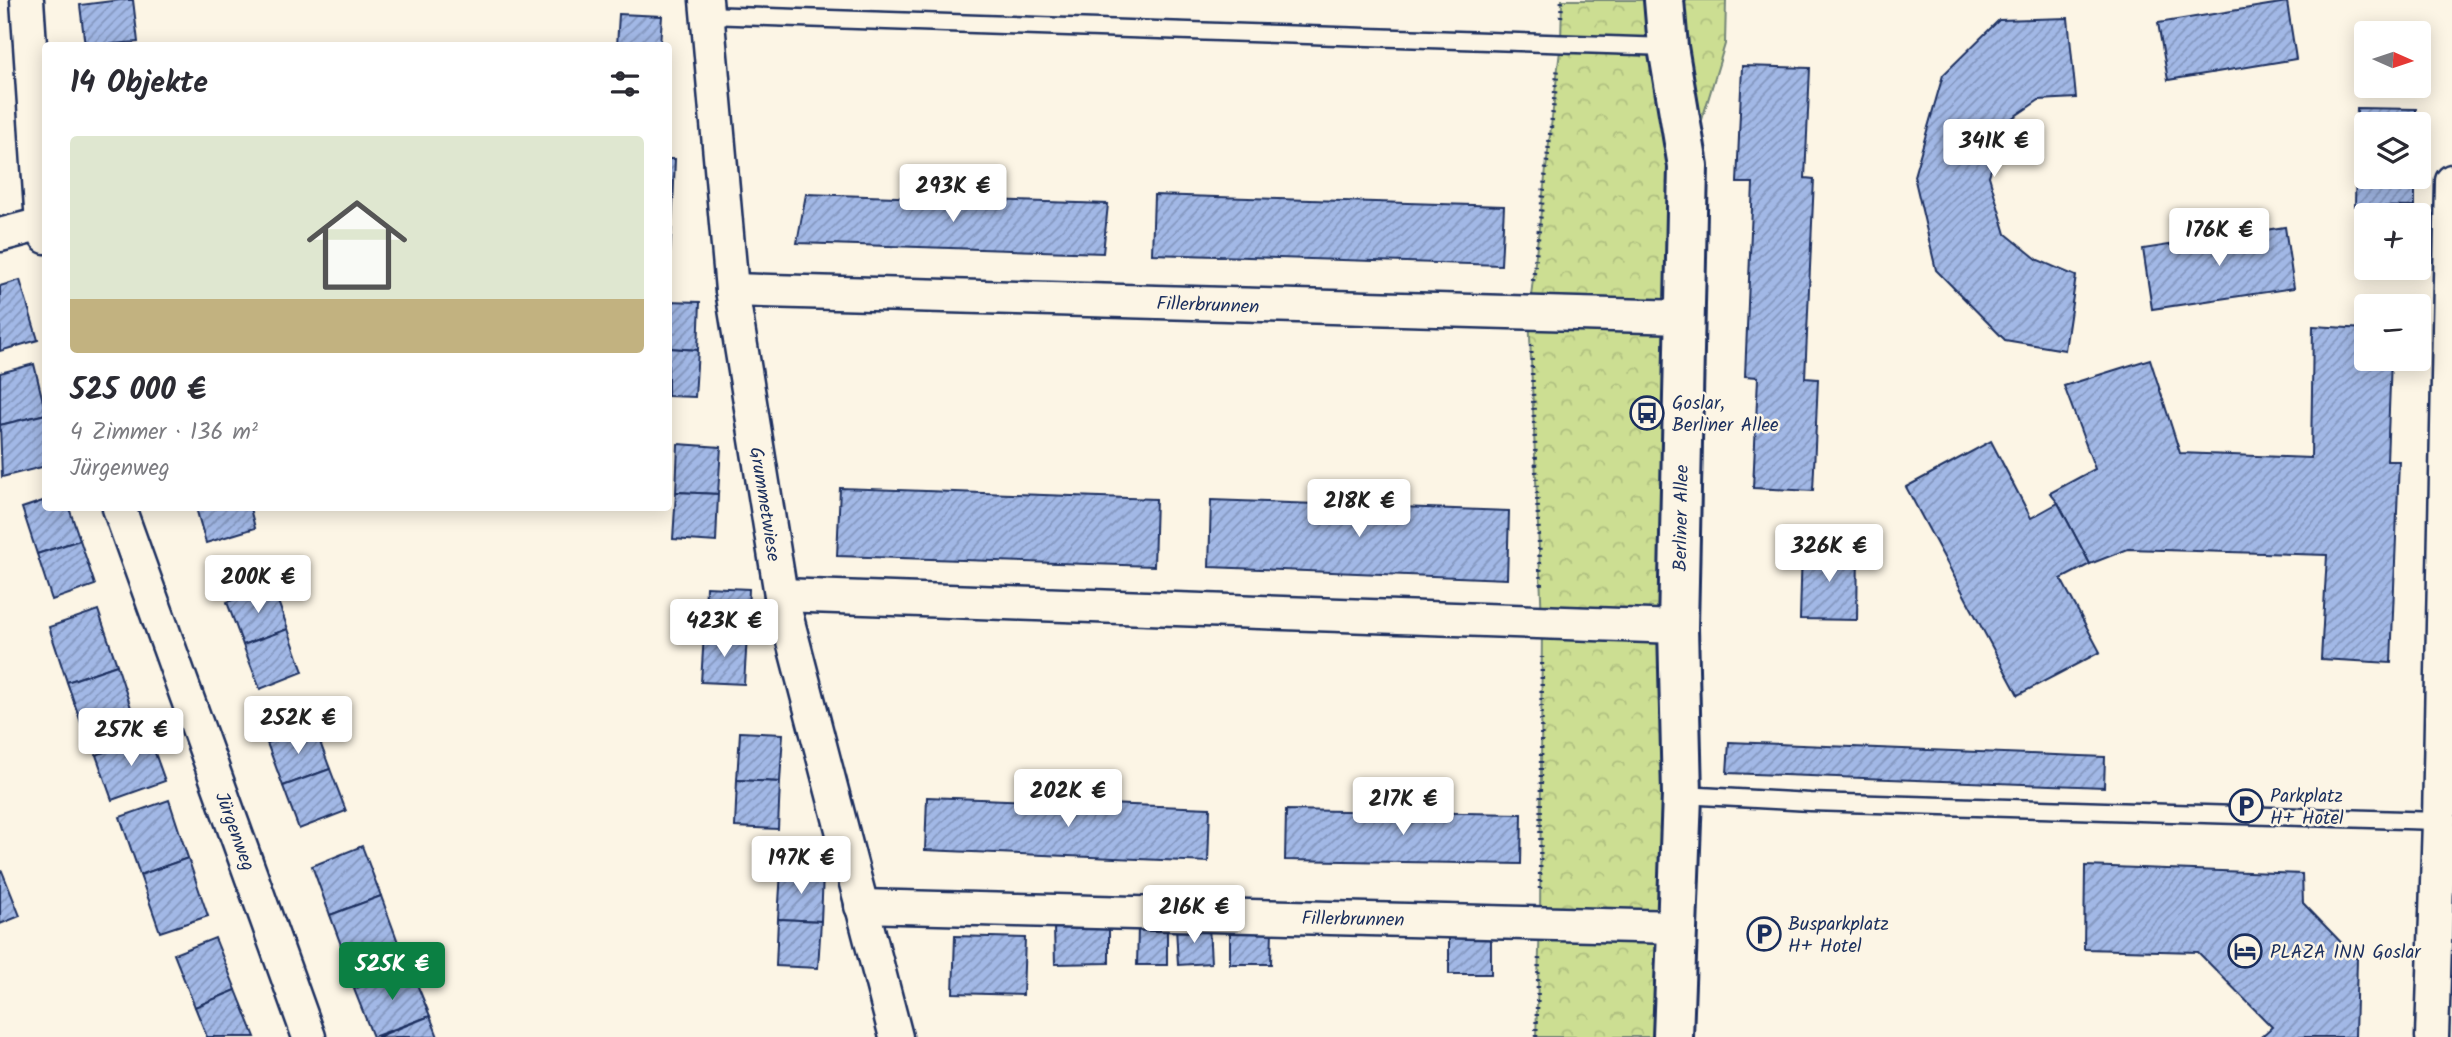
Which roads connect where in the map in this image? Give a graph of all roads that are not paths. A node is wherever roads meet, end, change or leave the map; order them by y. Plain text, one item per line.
1 (27, 0) edge
2 (1664, 0) edge
3 (706, 8) edge
4 (1668, 47) junction
5 (2452, 181) edge
6 (42, 203) edge
7 (42, 230) edge
8 (0, 235) edge
9 (732, 290) junction
10 (1684, 317) junction
11 (120, 511) edge
12 (781, 595) junction
13 (1678, 627) junction
14 (2447, 717) edge
15 (1682, 795) junction
16 (2439, 821) junction
17 (861, 906) junction
18 (1676, 927) junction
19 (309, 1037) edge
20 (896, 1037) edge
21 (1674, 1037) edge
22 (2432, 1037) edge

1 - 6 street
2 - 4 street, Berliner Allee
3 - 4 lane
3 - 9 street, Grummetwiese
4 - 10 street, Berliner Allee
5 - 14 street
7 - 8 street
9 - 10 street, Fillerbrunnen
9 - 12 street, Grummetwiese
10 - 13 street, Berliner Allee
11 - 19 street, Jürgenweg
12 - 13 street
12 - 17 street, Grummetwiese
13 - 15 street, Berliner Allee
14 - 16 street
15 - 16 lane
15 - 18 street, Berliner Allee
16 - 22 street
17 - 18 street, Fillerbrunnen
17 - 20 street, Grummetwiese
18 - 21 street, Berliner Allee

